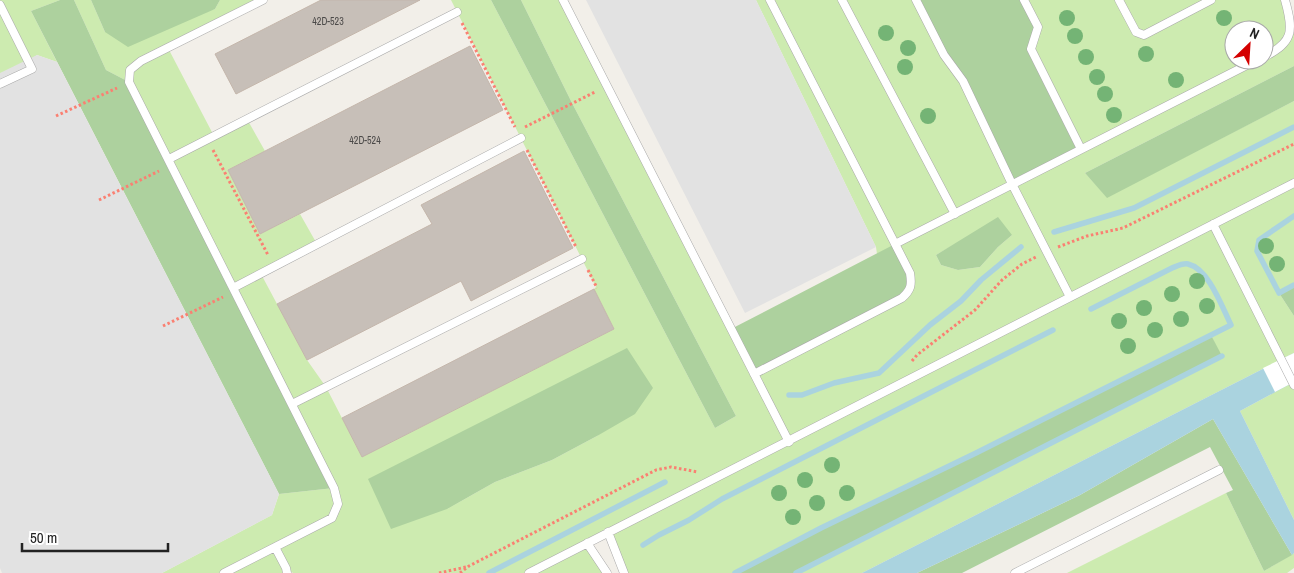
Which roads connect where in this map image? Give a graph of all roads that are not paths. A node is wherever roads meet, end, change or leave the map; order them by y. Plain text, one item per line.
1 (263, 0) edge
2 (563, 0) edge
3 (770, 0) edge
4 (842, 0) edge
5 (916, 0) edge
6 (1024, 0) edge
7 (1118, 0) edge
8 (1210, 0) edge
9 (1285, 0) edge
10 (0, 6) edge
11 (457, 12) dead end
12 (1274, 51) edge
13 (1237, 70) edge
14 (0, 84) edge
15 (521, 138) dead end
16 (1081, 149) junction
17 (170, 162) junction
18 (1294, 183) edge
19 (1012, 184) junction
20 (954, 214) junction
21 (1213, 224) junction
22 (895, 244) junction
23 (582, 259) dead end
24 (234, 290) junction
25 (1070, 297) junction
26 (754, 374) junction
27 (1293, 384) edge
28 (292, 404) junction
29 (789, 442) junction
30 (1219, 470) dead end
31 (608, 532) junction
32 (587, 543) junction
33 (275, 547) junction
34 (287, 570) edge
35 (224, 573) edge
36 (294, 573) edge
37 (529, 573) edge
38 (607, 573) edge
39 (624, 573) edge
40 (1015, 573) edge

1 - 17 lane
2 - 26 lane
3 - 22 lane
4 - 20 lane
5 - 19 lane
6 - 16 lane
7 - 8 lane
9 - 12 lane
10 - 14 lane
11 - 17 lane
13 - 16 lane
15 - 24 lane
16 - 19 lane
17 - 24 lane
18 - 21 lane
19 - 20 lane
19 - 25 lane
20 - 22 lane
21 - 25 lane
21 - 27 lane
22 - 26 lane
23 - 28 lane
24 - 28 lane
25 - 29 lane
26 - 29 lane
28 - 33 lane
29 - 31 lane
30 - 40 lane
31 - 32 lane
31 - 39 lane
32 - 37 lane
32 - 38 lane
33 - 34 lane
33 - 35 lane
34 - 36 lane

